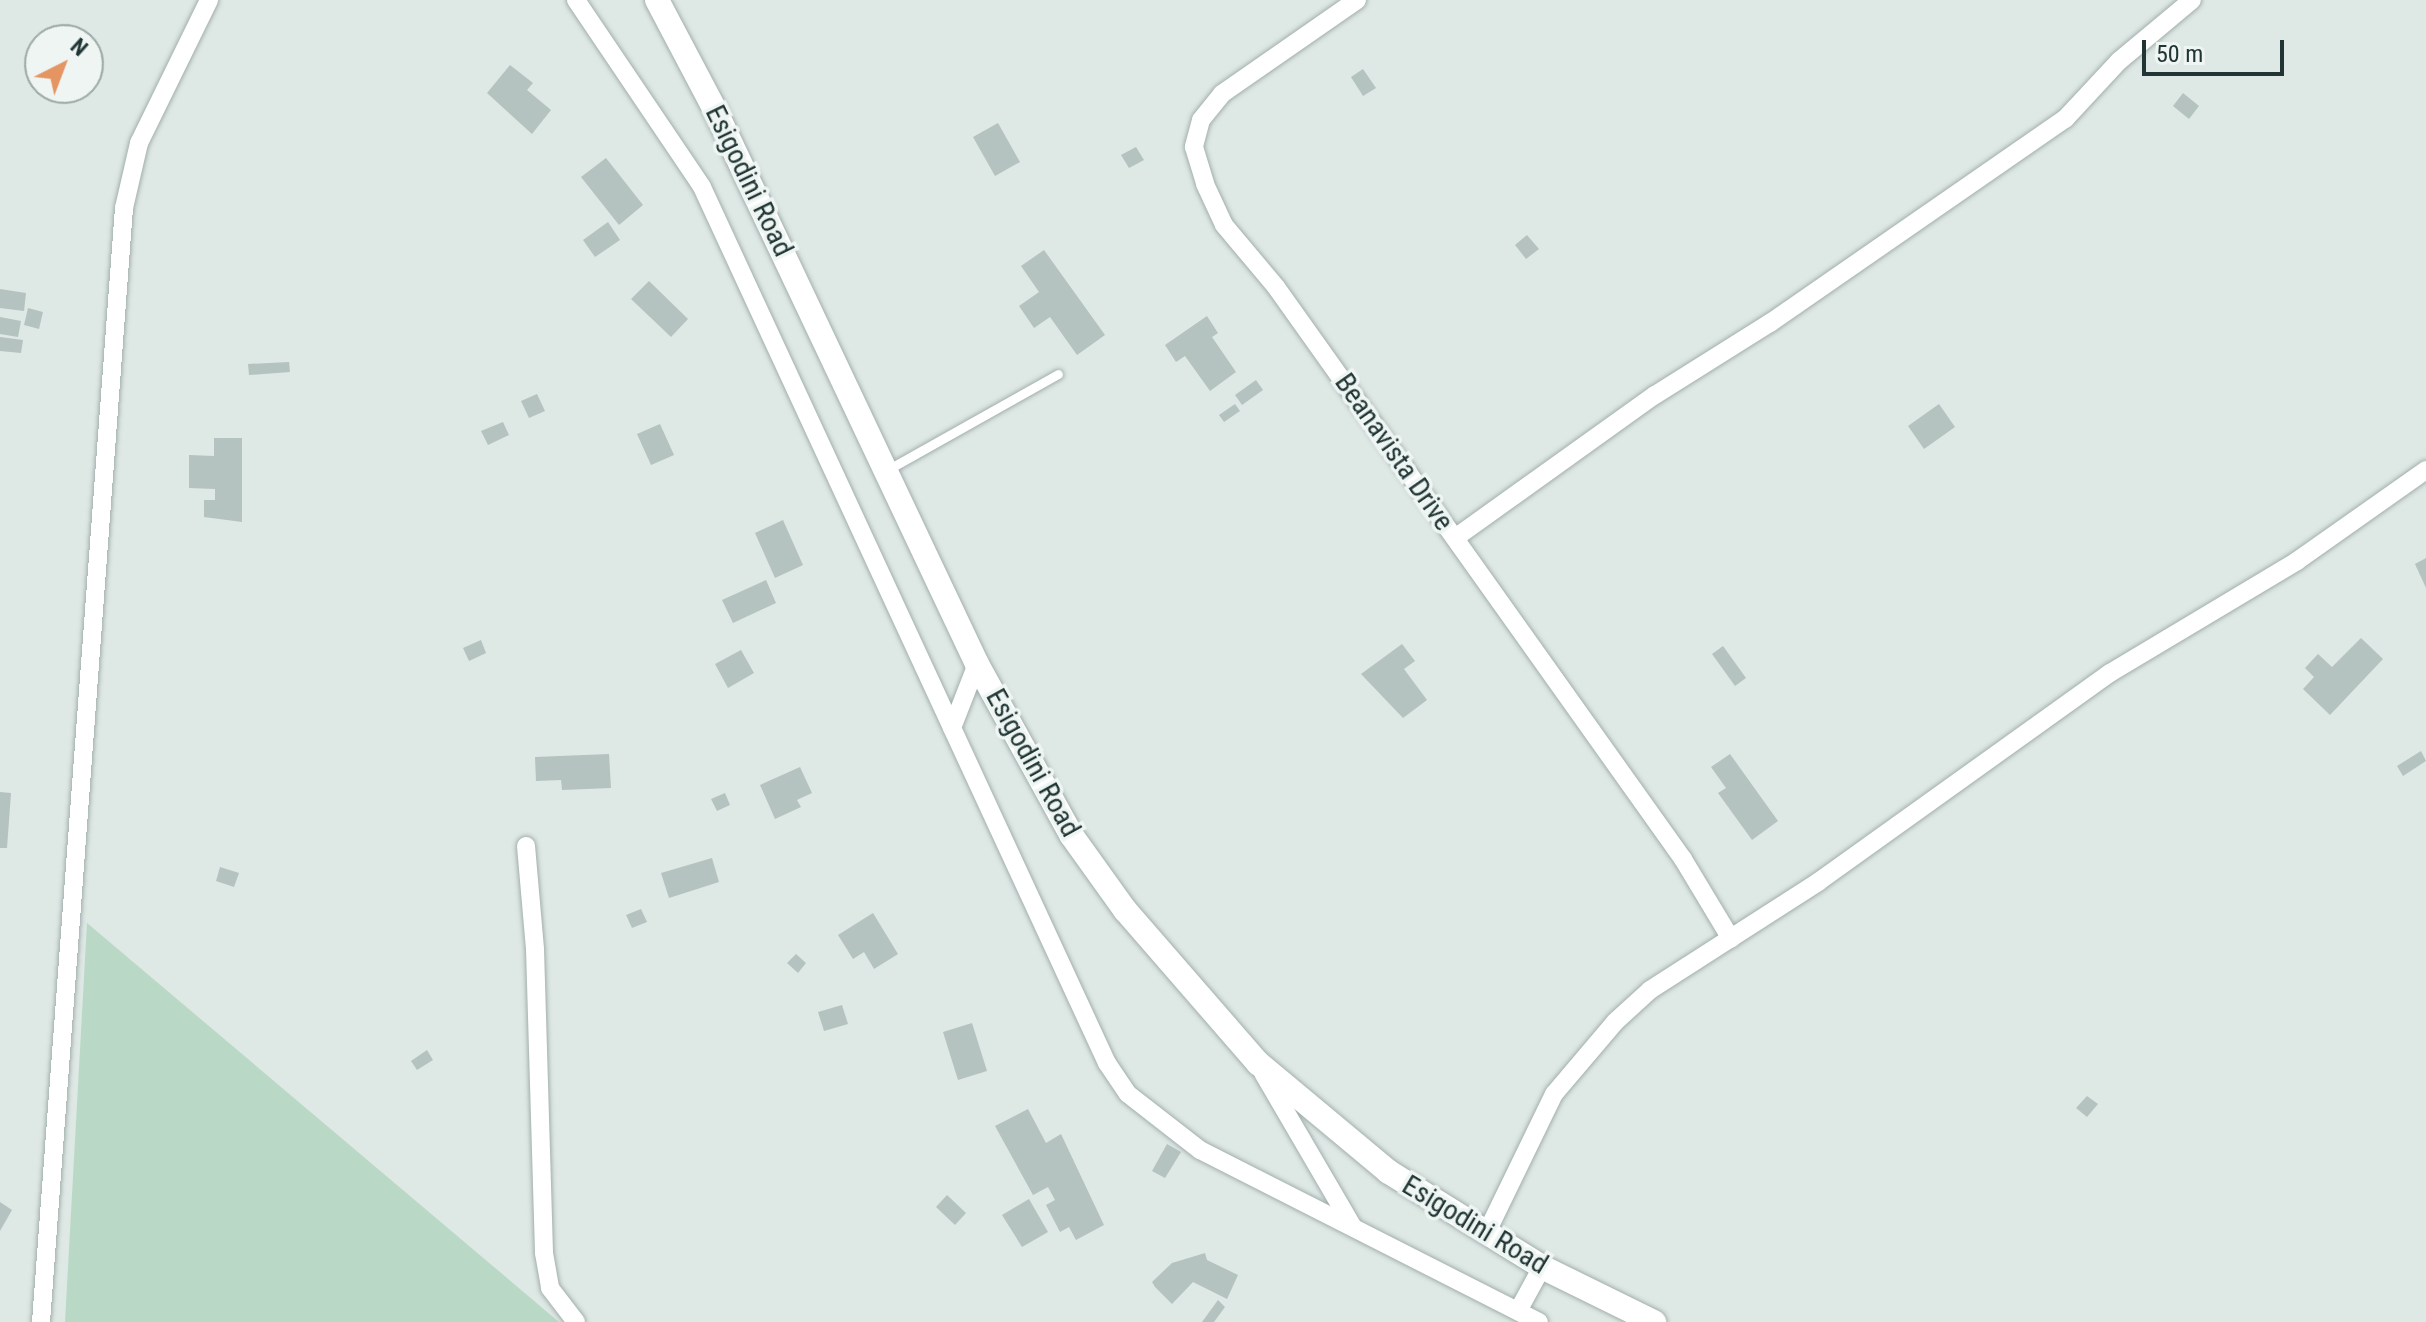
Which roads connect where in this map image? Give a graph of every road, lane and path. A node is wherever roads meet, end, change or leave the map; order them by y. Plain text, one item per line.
1 (209, 0) edge
2 (576, 0) edge
3 (657, 0) edge
4 (1357, 0) edge
5 (2192, 0) edge
6 (1058, 374) dead end
7 (887, 470) junction
8 (2426, 470) edge
9 (1455, 538) junction
10 (977, 664) junction
11 (952, 728) junction
12 (526, 846) dead end
13 (1731, 939) junction
14 (1258, 1063) junction
15 (1354, 1229) junction
16 (1486, 1234) junction
17 (1542, 1267) junction
18 (1518, 1311) junction
19 (41, 1322) edge
20 (576, 1322) edge
21 (1539, 1322) edge
22 (1654, 1322) edge

1 - 19 street
2 - 11 street
3 - 7 main road, Esigodini Road
4 - 9 street, Beanavista Drive
5 - 9 street
6 - 7 lane
7 - 10 main road, Esigodini Road
8 - 13 street
9 - 13 street, Beanavista Drive
10 - 11 street
10 - 14 main road, Esigodini Road
11 - 15 street
12 - 20 street
13 - 16 street
14 - 15 street
14 - 16 main road, Esigodini Road
15 - 18 street
16 - 17 main road, Esigodini Road
17 - 18 street
17 - 22 main road, Esigodini Road
18 - 21 street

